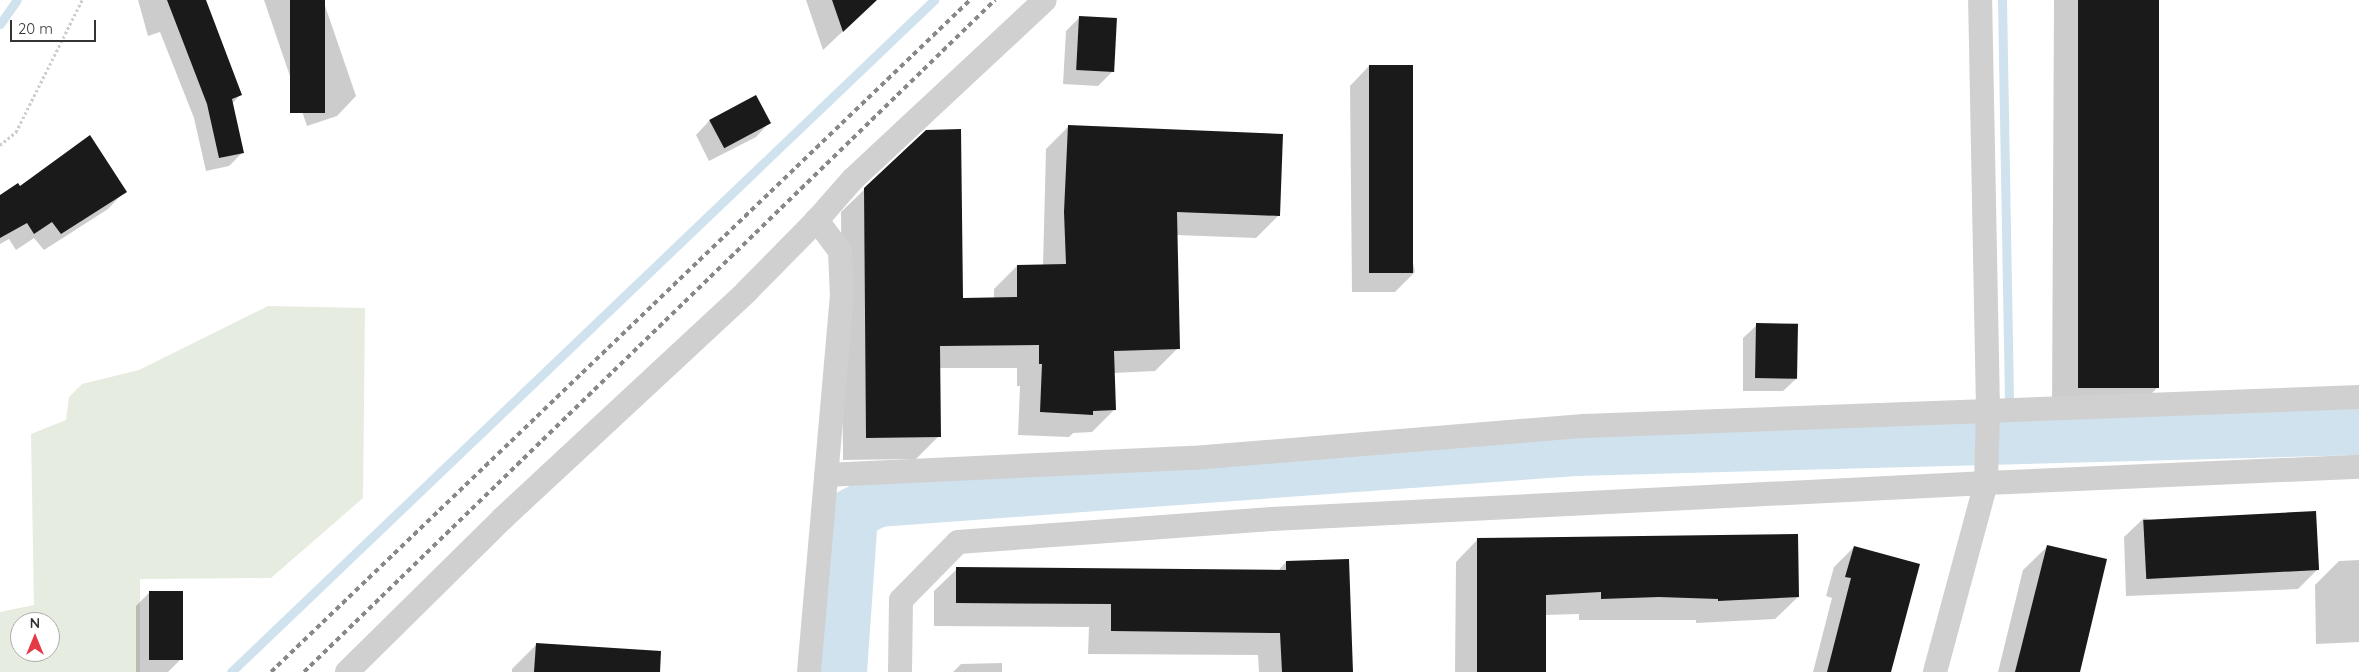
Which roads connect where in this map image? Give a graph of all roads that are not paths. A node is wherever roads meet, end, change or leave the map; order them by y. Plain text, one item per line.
1 (1044, 0) edge
2 (1980, 0) edge
3 (817, 220) junction
4 (2359, 397) edge
5 (1988, 410) junction
6 (2359, 467) edge
7 (826, 475) junction
8 (1986, 483) junction
9 (347, 672) edge
10 (809, 672) edge
11 (900, 672) edge
12 (1935, 672) edge

1 - 3 street
2 - 5 street
3 - 7 street
3 - 9 street
4 - 5 street
5 - 7 street
5 - 8 street
6 - 8 street
7 - 10 street
8 - 11 street
8 - 12 street

